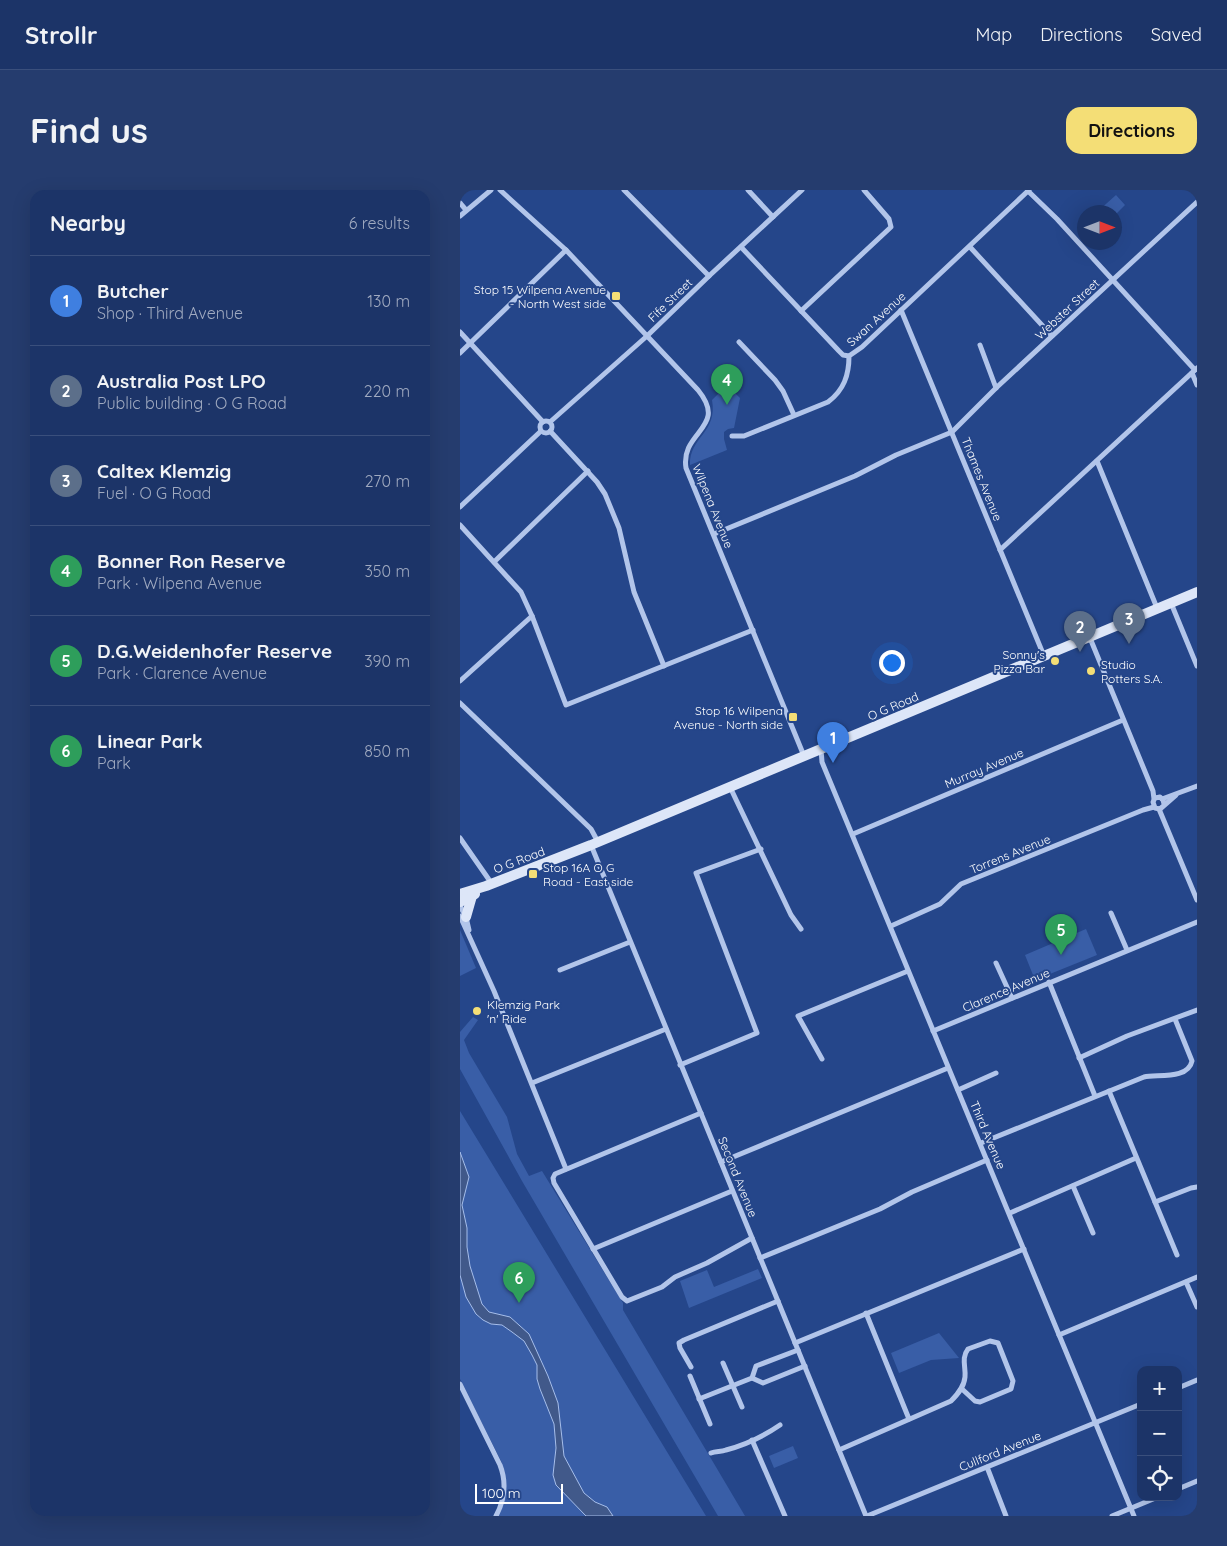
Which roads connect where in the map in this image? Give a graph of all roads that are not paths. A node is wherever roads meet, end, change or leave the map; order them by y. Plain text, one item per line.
1 (491, 190) edge
2 (500, 190) edge
3 (624, 190) edge
4 (748, 190) edge
5 (802, 190) edge
6 (864, 190) edge
7 (1029, 190) edge
8 (1197, 202) edge
9 (460, 203) edge
10 (466, 210) junction
11 (460, 216) edge
12 (773, 217) junction
13 (741, 247) junction
14 (970, 247) junction
15 (566, 250) junction
16 (709, 276) junction
17 (1113, 280) junction
18 (901, 310) junction
19 (801, 311) junction
20 (460, 332) edge
21 (647, 336) junction
22 (1052, 336) junction
23 (739, 342) dead end
24 (470, 343) junction
25 (980, 345) dead end
26 (460, 353) edge
27 (849, 356) junction
28 (1195, 370) edge
29 (1197, 385) edge
30 (996, 388) junction
31 (794, 415) junction
32 (543, 422) junction
33 (550, 422) junction
34 (541, 431) junction
35 (550, 431) junction
36 (952, 432) junction
37 (732, 436) dead end
38 (1097, 461) junction
39 (588, 471) junction
40 (460, 507) edge
41 (460, 525) edge
42 (714, 534) junction
43 (1000, 550) junction
44 (494, 562) junction
45 (1197, 592) edge
46 (1171, 602) junction
47 (1157, 608) junction
48 (532, 616) junction
49 (753, 630) junction
50 (1090, 638) junction
51 (1044, 656) junction
52 (664, 666) junction
53 (1197, 666) edge
54 (460, 682) edge
55 (460, 703) edge
56 (1123, 720) junction
57 (812, 753) junction
58 (822, 762) junction
59 (1197, 786) edge
60 (730, 787) junction
61 (1158, 803) junction
62 (853, 834) junction
63 (460, 838) edge
64 (594, 844) junction
65 (761, 849) junction
66 (489, 885) junction
67 (460, 894) edge
68 (472, 896) junction
69 (1197, 900) edge
70 (460, 902) edge
71 (460, 906) edge
72 (1111, 913) dead end
73 (462, 919) edge
74 (1197, 922) edge
75 (890, 926) junction
76 (801, 929) dead end
77 (630, 942) junction
78 (1127, 950) junction
79 (996, 963) dead end
80 (560, 970) dead end
81 (908, 971) junction
82 (1049, 982) junction
83 (1012, 998) junction
84 (1197, 1010) edge
85 (1175, 1019) junction
86 (666, 1029) junction
87 (933, 1031) junction
88 (1079, 1058) junction
89 (822, 1059) dead end
90 (680, 1065) junction
91 (948, 1068) junction
92 (996, 1073) dead end
93 (532, 1083) junction
94 (958, 1090) junction
95 (1110, 1091) junction
96 (1095, 1096) junction
97 (701, 1113) junction
98 (981, 1143) junction
99 (1136, 1158) junction
100 (987, 1160) junction
101 (721, 1162) junction
102 (566, 1168) junction
103 (1073, 1186) junction
104 (1197, 1187) edge
105 (732, 1191) junction
106 (1155, 1202) junction
107 (1010, 1213) junction
108 (1093, 1233) dead end
109 (752, 1238) junction
110 (593, 1249) junction
111 (1024, 1249) junction
112 (1177, 1255) dead end
113 (760, 1258) junction
114 (1197, 1277) edge
115 (1186, 1282) junction
116 (778, 1301) junction
117 (1197, 1307) edge
118 (866, 1313) junction
119 (1059, 1335) junction
120 (795, 1343) junction
121 (798, 1350) junction
122 (723, 1363) dead end
123 (805, 1366) junction
124 (691, 1367) dead end
125 (690, 1376) dead end
126 (752, 1378) junction
127 (1197, 1380) edge
128 (460, 1384) edge
129 (732, 1386) junction
130 (1182, 1386) edge
131 (962, 1389) junction
132 (699, 1399) junction
133 (1137, 1406) edge
134 (742, 1407) dead end
135 (908, 1418) junction
136 (1096, 1423) junction
137 (710, 1424) dead end
138 (780, 1425) dead end
139 (752, 1440) junction
140 (839, 1450) junction
141 (711, 1453) dead end
142 (987, 1467) junction
143 (1197, 1481) edge
144 (1182, 1487) edge
145 (1148, 1501) edge
146 (1131, 1508) junction
147 (496, 1516) edge
148 (786, 1516) edge
149 (866, 1516) edge
150 (1006, 1516) edge
151 (1112, 1516) edge
152 (1134, 1516) edge

1 - 10 street
2 - 15 street, Wilpena Avenue
3 - 16 street
4 - 12 street
5 - 12 street, Fife Street
6 - 19 street
7 - 14 street, Swan Avenue
7 - 17 street
8 - 17 street, Webster Street
9 - 10 street
10 - 11 street
12 - 13 street, Fife Street
13 - 16 street, Fife Street
13 - 19 street
14 - 18 street, Swan Avenue
14 - 22 street
15 - 21 street, Wilpena Avenue
15 - 24 street
16 - 21 street, Fife Street
17 - 22 street, Webster Street
17 - 28 street
18 - 27 street, Swan Avenue
18 - 36 street, Thames Avenue
19 - 27 street
20 - 24 street
21 - 33 street, Fife Street
21 - 42 street, Wilpena Avenue
22 - 30 street, Webster Street
23 - 31 street
24 - 26 street
24 - 32 street
25 - 30 street
27 - 31 street, Swan Avenue
28 - 29 street
28 - 38 street
30 - 36 street, Webster Street
31 - 37 street, Swan Avenue
32 - 33 street
32 - 34 street
33 - 35 street
34 - 35 street
34 - 40 street
35 - 39 street
36 - 42 street
36 - 43 street, Thames Avenue
38 - 43 street
38 - 47 street
39 - 44 street
39 - 52 street
41 - 44 street
42 - 49 street, Wilpena Avenue
43 - 51 street, Thames Avenue
44 - 48 street
45 - 46 main road, O G Road
46 - 47 main road, O G Road
46 - 53 street
47 - 50 main road, O G Road
48 - 52 street
48 - 54 street
49 - 52 street
49 - 57 street, Wilpena Avenue
50 - 51 main road, O G Road
50 - 56 street
51 - 57 main road, O G Road
55 - 64 street, Second Avenue
56 - 61 street
56 - 62 street, Murray Avenue
57 - 58 street, Third Avenue
57 - 58 street, Third Avenue
57 - 60 main road, O G Road
58 - 62 street, Third Avenue
59 - 61 street, Torrens Avenue
60 - 64 main road, O G Road
60 - 65 street
61 - 69 street
61 - 75 street, Torrens Avenue
62 - 75 street, Third Avenue
63 - 66 street
64 - 66 main road, O G Road
64 - 77 street, Second Avenue
65 - 76 street
65 - 90 street
66 - 67 main road, O G Road
66 - 68 main road, O G Road
68 - 70 main road, O G Road
68 - 73 main road
71 - 73 street
72 - 78 street
73 - 93 street
74 - 78 street, Clarence Avenue
75 - 81 street, Third Avenue
77 - 80 street
77 - 86 street, Second Avenue
78 - 82 street, Clarence Avenue
79 - 83 street
81 - 87 street, Third Avenue
81 - 89 street
82 - 83 street, Clarence Avenue
82 - 88 street
83 - 87 street, Clarence Avenue
84 - 85 street
85 - 88 street
85 - 95 street
86 - 90 street, Second Avenue
86 - 93 street
87 - 91 street, Third Avenue
88 - 96 street
90 - 97 street, Second Avenue
91 - 94 street, Third Avenue
91 - 101 street
92 - 94 street
93 - 102 street
94 - 98 street, Third Avenue
95 - 96 street
95 - 99 street
96 - 98 street
97 - 101 street, Second Avenue
97 - 102 street
98 - 100 street, Third Avenue
99 - 103 street
99 - 106 street
100 - 107 street, Third Avenue
100 - 113 street
101 - 105 street, Second Avenue
102 - 110 street
103 - 107 street
103 - 108 street
104 - 106 street
105 - 109 street, Second Avenue
105 - 110 street
106 - 112 street
107 - 111 street, Third Avenue
109 - 110 street
109 - 113 street, Second Avenue
111 - 118 street
111 - 119 street, Third Avenue
113 - 116 street, Second Avenue
114 - 115 street
115 - 117 street
115 - 119 street
116 - 120 street, Second Avenue
116 - 124 street
118 - 120 street
118 - 135 street
119 - 136 street, Third Avenue
120 - 121 street, Second Avenue
121 - 123 street, Second Avenue
121 - 126 street
122 - 129 street
123 - 126 street
123 - 140 street, Second Avenue
125 - 132 street
126 - 129 street
127 - 130 street
128 - 147 street
129 - 132 street
129 - 134 street
131 - 131 street
131 - 135 street
132 - 137 street
133 - 136 street, Cullford Avenue
135 - 140 street
136 - 142 street, Cullford Avenue
136 - 146 street, Third Avenue
138 - 139 street
139 - 141 street
139 - 148 street
140 - 149 street, Second Avenue
142 - 149 street, Cullford Avenue
142 - 150 street
143 - 144 street
145 - 146 street
146 - 151 street
146 - 152 street, Third Avenue

